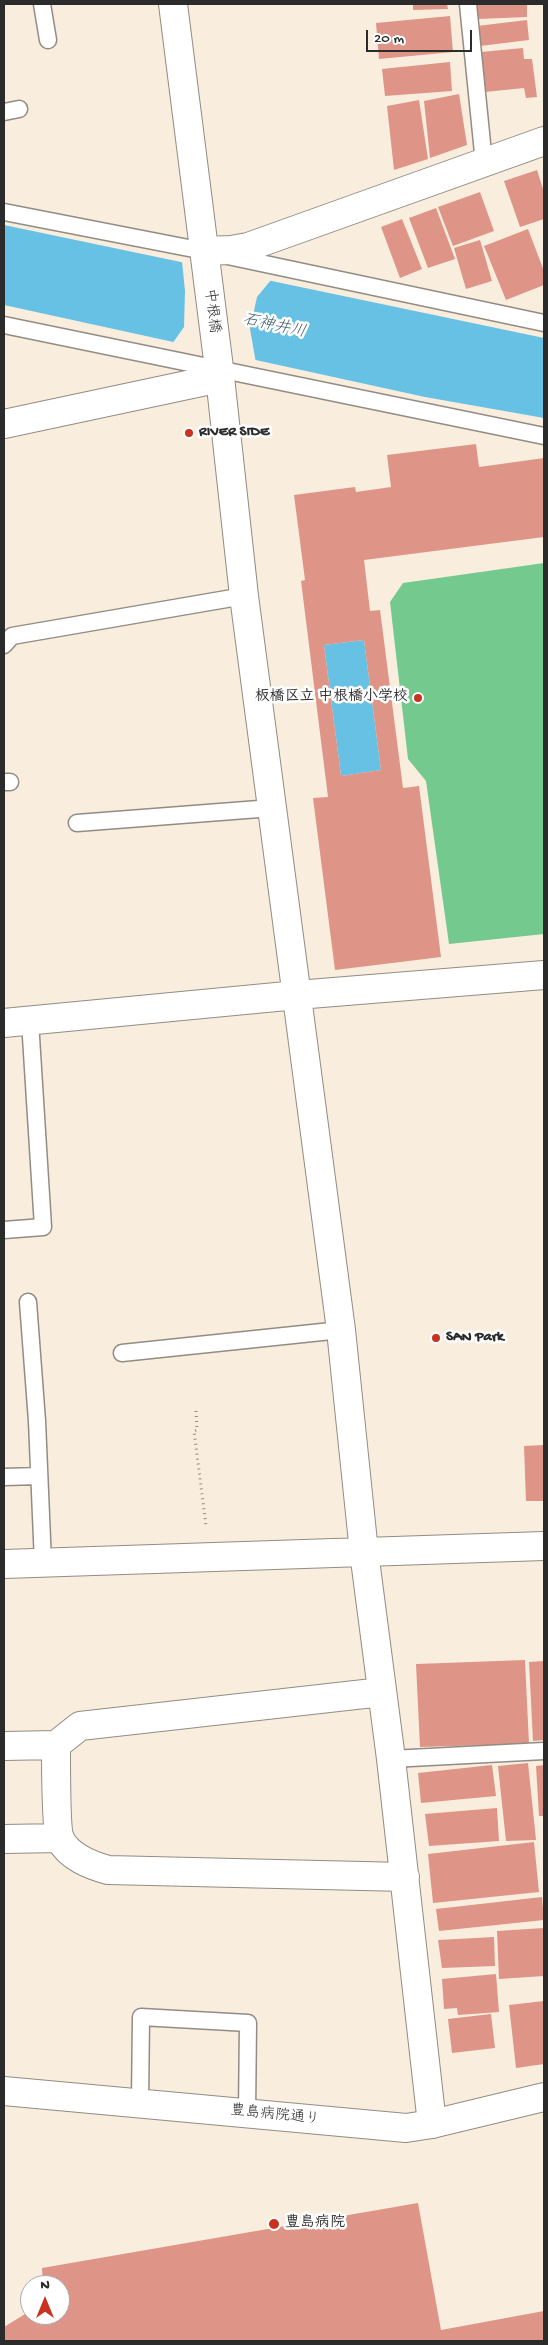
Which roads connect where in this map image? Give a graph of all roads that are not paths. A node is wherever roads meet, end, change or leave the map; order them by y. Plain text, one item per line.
1 (42, 4) edge
2 (173, 4) edge
3 (468, 4) edge
4 (48, 40) dead end
5 (544, 141) edge
6 (484, 163) junction
7 (4, 212) edge
8 (205, 255) junction
9 (544, 323) edge
10 (4, 326) edge
11 (219, 369) junction
12 (4, 424) edge
13 (544, 436) edge
14 (244, 596) junction
15 (4, 645) edge
16 (272, 808) junction
17 (77, 823) dead end
18 (544, 975) edge
19 (544, 979) edge
20 (297, 995) junction
21 (17, 1022) edge
22 (4, 1230) edge
23 (28, 1302) dead end
24 (341, 1330) junction
25 (122, 1353) dead end
26 (39, 1476) junction
27 (4, 1477) edge
28 (544, 1546) edge
29 (364, 1552) junction
30 (43, 1563) junction
31 (4, 1564) edge
32 (382, 1692) junction
33 (56, 1745) junction
34 (4, 1746) edge
35 (544, 1751) edge
36 (391, 1758) junction
37 (60, 1838) junction
38 (4, 1839) edge
39 (405, 1877) junction
40 (4, 2091) edge
41 (544, 2097) edge
42 (140, 2102) junction
43 (247, 2113) junction
44 (432, 2124) junction

1 - 4 lane
2 - 8 street, 中根橋
3 - 6 lane
5 - 6 street
6 - 8 street
7 - 8 lane
8 - 9 lane
8 - 11 street, 中根橋
10 - 11 lane
11 - 12 street
11 - 13 lane
11 - 14 street, 中根橋
14 - 15 lane
14 - 16 street, 中根橋
16 - 17 lane
16 - 20 street, 中根橋
18 - 19 lane
18 - 20 street
20 - 21 street
20 - 24 street, 中根橋
21 - 22 lane
23 - 26 lane
24 - 25 lane
24 - 29 street, 中根橋
26 - 27 lane
26 - 30 lane
28 - 29 street
29 - 30 street
29 - 32 street, 中根橋
30 - 31 street
32 - 33 street
32 - 36 street, 中根橋
33 - 34 street
33 - 37 street
35 - 36 lane
36 - 39 street, 中根橋
37 - 38 street
37 - 39 street
39 - 44 street, 中根橋
40 - 42 street, 豊島病院通り
41 - 44 street, 豊島病院通り
42 - 43 street, 豊島病院通り
42 - 43 lane
43 - 44 street, 豊島病院通り

